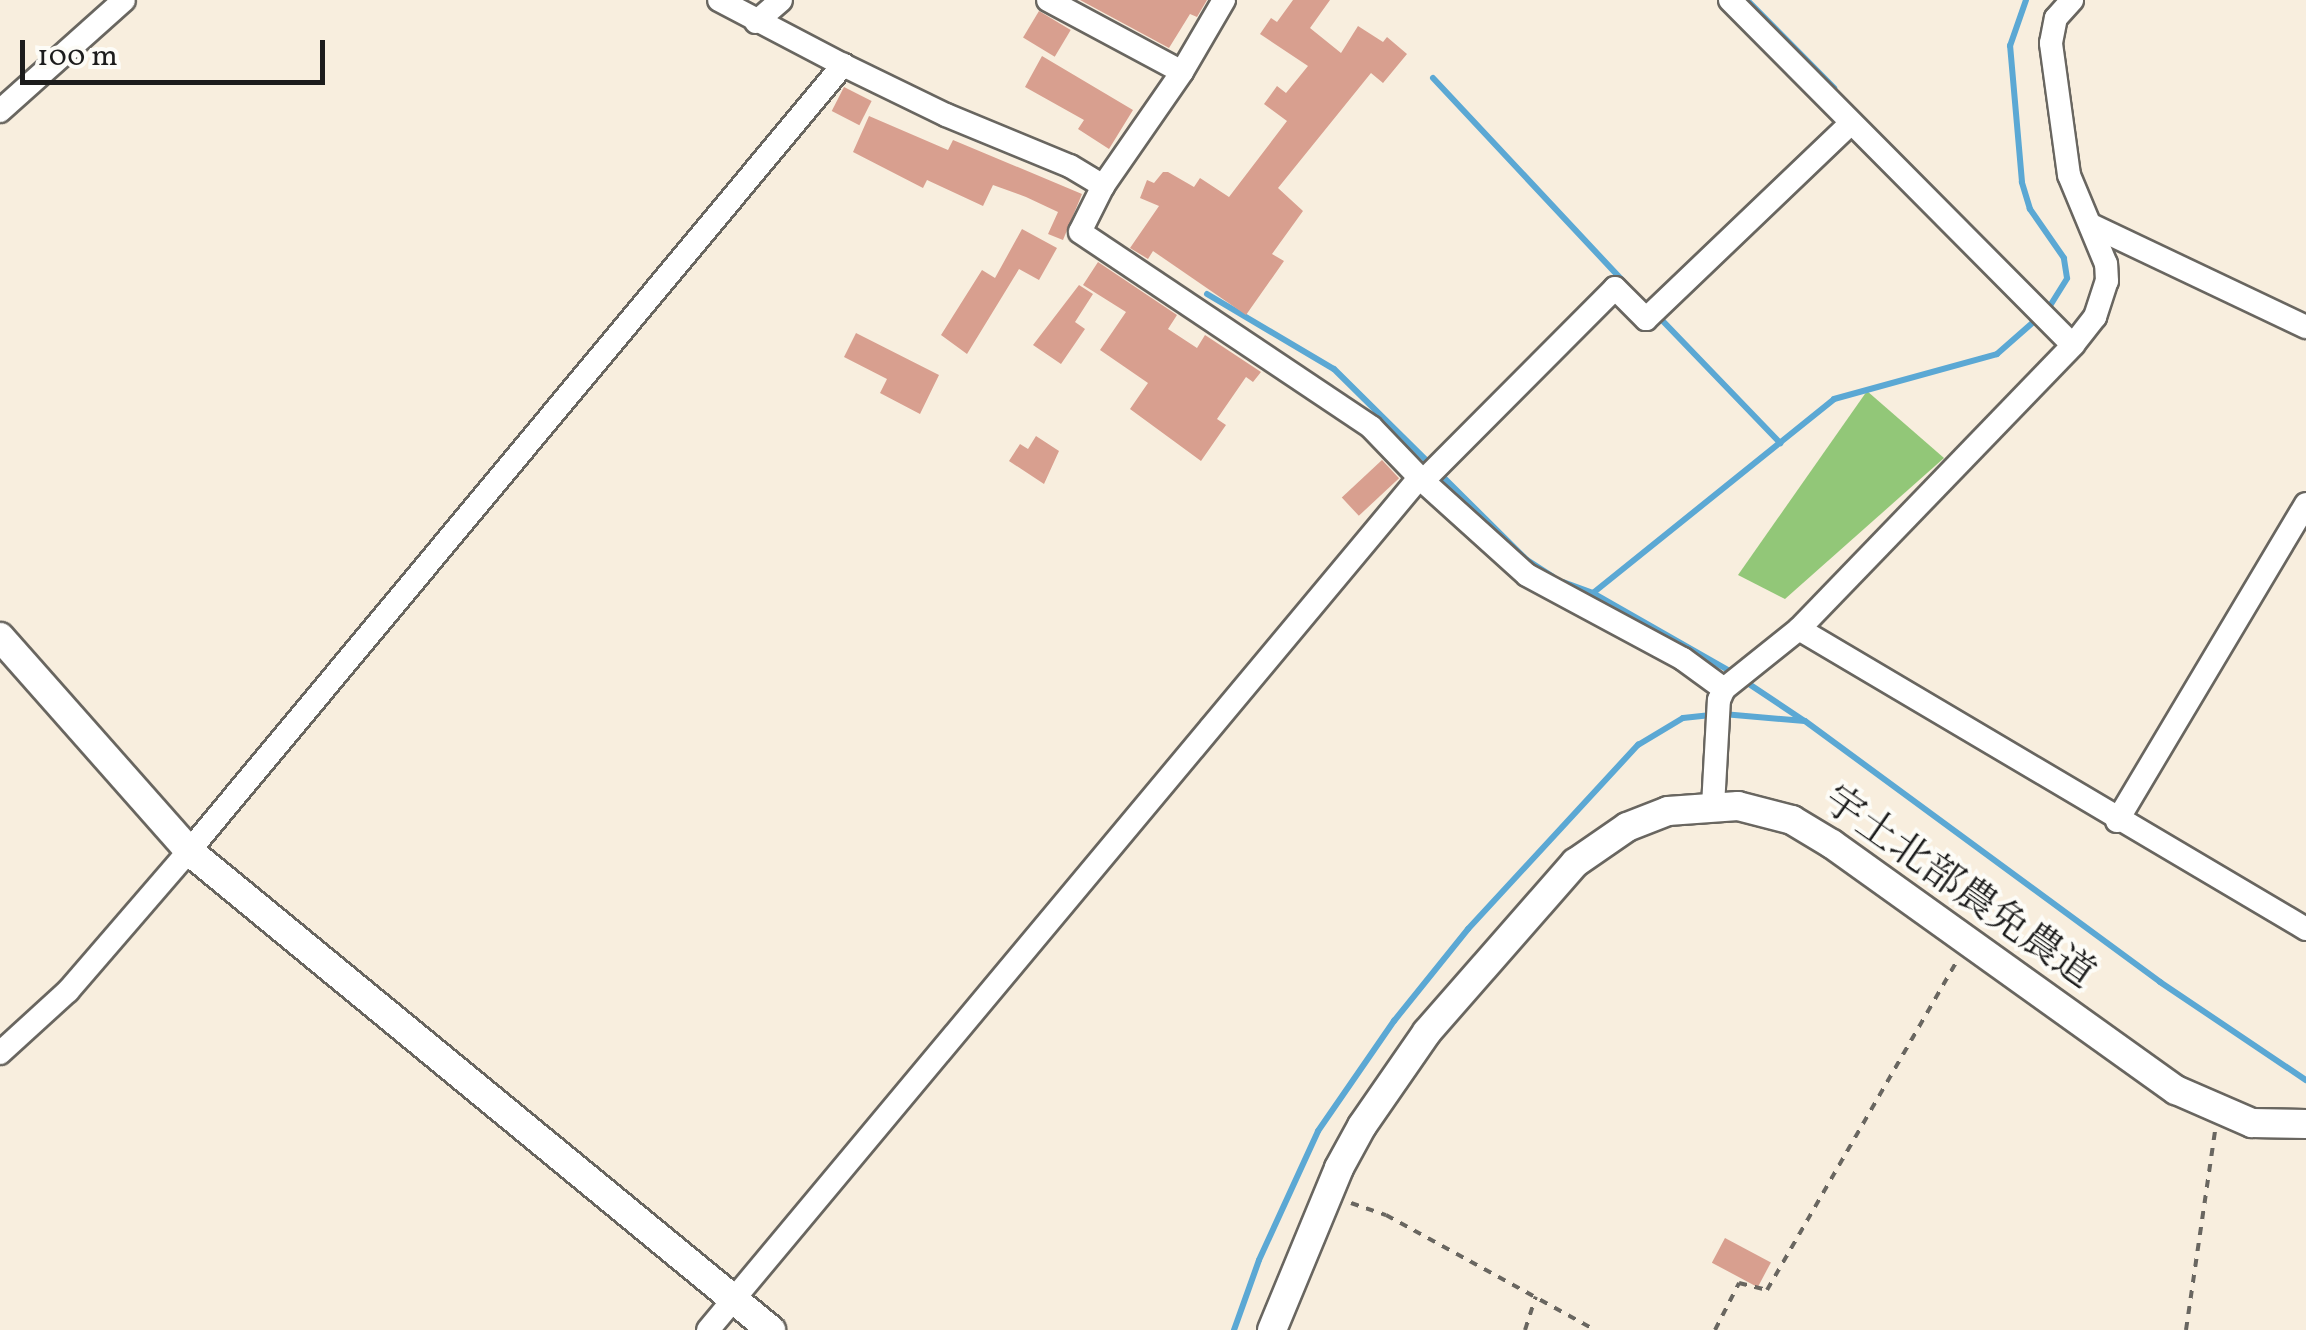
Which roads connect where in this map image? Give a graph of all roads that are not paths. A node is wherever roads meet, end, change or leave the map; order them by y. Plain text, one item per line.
1 (124, 0) edge
2 (719, 0) edge
3 (781, 0) edge
4 (1048, 0) edge
5 (1224, 0) edge
6 (2072, 0) edge
7 (1733, 1) edge
8 (756, 22) junction
9 (842, 65) junction
10 (1182, 72) junction
11 (0, 110) edge
12 (1850, 124) junction
13 (1103, 186) junction
14 (2091, 226) junction
15 (2306, 327) edge
16 (2074, 345) junction
17 (1421, 479) junction
18 (2306, 504) edge
19 (1799, 629) junction
20 (0, 638) edge
21 (1724, 690) junction
22 (1713, 806) junction
23 (2118, 821) junction
24 (189, 851) junction
25 (2306, 929) edge
26 (0, 1053) edge
27 (2306, 1124) edge
28 (734, 1298) junction
29 (708, 1330) edge
30 (771, 1330) edge
31 (1272, 1330) edge

1 - 11 street
2 - 8 street
3 - 8 street
4 - 10 street
5 - 10 street
6 - 14 street
7 - 12 street
8 - 9 street
9 - 13 street
9 - 24 street
10 - 13 street
12 - 16 street
12 - 17 street
13 - 17 street
14 - 15 street
14 - 16 street
16 - 19 street
17 - 21 street
17 - 28 street
18 - 23 street
19 - 21 street
19 - 23 street
20 - 24 street
21 - 22 street
22 - 27 street, 宇土北部農免農道
22 - 31 street, 宇土北部農免農道
23 - 25 street
24 - 26 street
24 - 28 street
28 - 29 street
28 - 30 street

